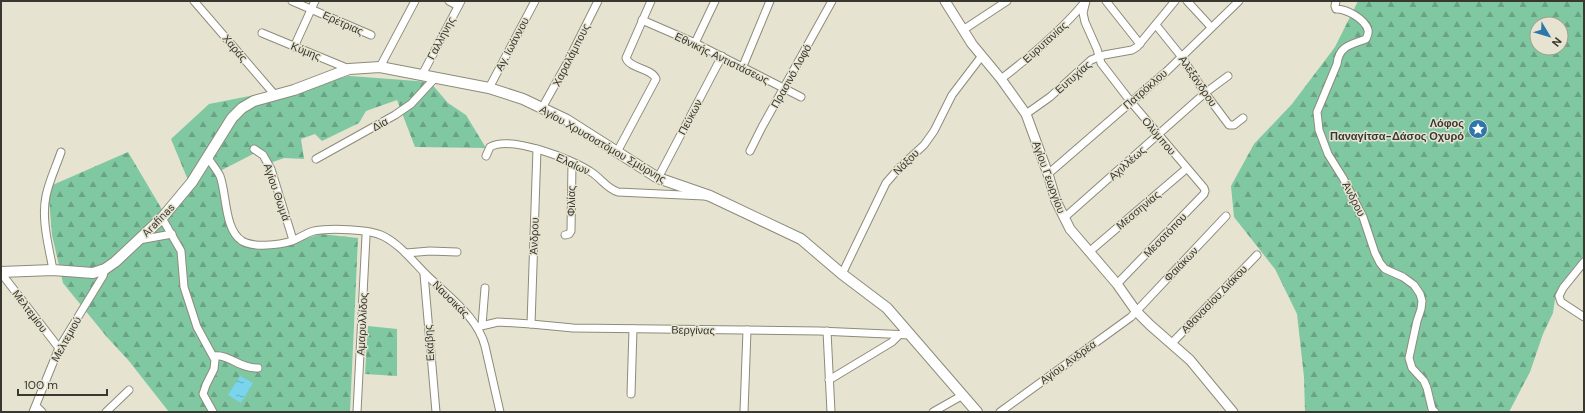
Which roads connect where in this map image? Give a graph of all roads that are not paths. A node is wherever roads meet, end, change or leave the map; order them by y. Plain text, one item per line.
1 (194, 1) edge
2 (292, 1) edge
3 (315, 1) edge
4 (415, 1) edge
5 (450, 1) edge
6 (535, 1) edge
7 (598, 1) edge
8 (651, 1) edge
9 (715, 1) edge
10 (770, 1) edge
11 (832, 1) edge
12 (945, 1) edge
13 (1007, 1) edge
14 (1086, 1) edge
15 (1106, 1) edge
16 (1175, 1) edge
17 (1187, 1) edge
18 (1239, 1) edge
19 (1336, 1) edge
20 (460, 3) edge
21 (312, 9) junction
22 (642, 20) junction
23 (1156, 24) junction
24 (1211, 27) junction
25 (963, 30) junction
26 (262, 33) dead end
27 (371, 35) dead end
28 (695, 43) junction
29 (1140, 44) junction
30 (294, 47) junction
31 (722, 56) junction
32 (1182, 56) junction
33 (981, 57) junction
34 (1098, 57) junction
35 (743, 66) junction
36 (380, 68) junction
37 (349, 69) junction
38 (422, 75) junction
39 (1228, 76) dead end
40 (436, 77) junction
41 (1001, 79) junction
42 (489, 88) junction
43 (783, 89) junction
44 (1205, 93) junction
45 (275, 95) junction
46 (802, 97) dead end
47 (1130, 102) junction
48 (542, 108) junction
49 (1026, 114) junction
50 (1243, 118) dead end
51 (1158, 135) junction
52 (254, 149) dead end
53 (537, 149) junction
54 (750, 151) dead end
55 (61, 152) dead end
56 (617, 152) junction
57 (486, 156) dead end
58 (208, 158) junction
59 (316, 159) dead end
60 (572, 163) junction
61 (1186, 169) junction
62 (1048, 174) junction
63 (658, 178) junction
64 (1200, 184) joint
65 (710, 196) junction
66 (1226, 216) dead end
67 (162, 218) junction
68 (1064, 218) junction
69 (351, 230) junction
70 (376, 233) junction
71 (172, 234) junction
72 (565, 235) dead end
73 (366, 236) junction
74 (139, 240) junction
75 (293, 240) junction
76 (456, 252) dead end
77 (1089, 252) junction
78 (406, 253) junction
79 (1257, 255) dead end
80 (1584, 262) edge
81 (104, 269) junction
82 (53, 270) junction
83 (1, 272) edge
84 (424, 274) junction
85 (842, 274) junction
86 (1116, 284) junction
87 (485, 288) dead end
88 (1136, 311) junction
89 (1584, 317) edge
90 (531, 324) junction
91 (480, 326) junction
92 (633, 329) junction
93 (747, 330) junction
94 (827, 331) junction
95 (910, 335) junction
96 (898, 336) junction
97 (1171, 344) junction
98 (59, 348) junction
99 (214, 356) junction
100 (258, 368) dead end
101 (829, 380) junction
102 (129, 390) dead end
103 (631, 394) dead end
104 (963, 395) junction
105 (34, 409) edge
106 (42, 412) edge
107 (106, 412) edge
108 (213, 412) edge
109 (357, 412) edge
110 (436, 412) edge
111 (500, 412) edge
112 (744, 412) edge
113 (831, 412) edge
114 (933, 412) edge
115 (978, 412) edge
116 (1000, 412) edge
117 (1233, 412) edge
118 (1434, 412) edge

1 - 45 street, Χαράς
2 - 21 street, Ερέτριας
3 - 21 street
4 - 36 street
5 - 20 street
6 - 42 street, Αγ. Ιωάννου
7 - 48 street, Χαραλάμπους
8 - 22 street
9 - 28 street
10 - 35 street
11 - 43 street, Πρασινό Λοφό
12 - 25 street, Αγίου Γεωργίου
13 - 25 street
14 - 34 street, Ολύμπου
14 - 41 street, Ευρυτανίας
15 - 29 street
16 - 23 street, Ευτυχίας
17 - 24 street
18 - 24 street, Πατρόκλου
19 - 118 street, Άνδρου
20 - 38 street, Γαλλήνης
21 - 27 street, Ερέτριας
21 - 30 street
22 - 28 street, Εθνικής Αντιστάσεως
22 - 56 street
23 - 29 street, Ευτυχίας
23 - 32 street, Αλεξάνδρου
24 - 32 street, Πατρόκλου
25 - 33 street, Αγίου Γεωργίου
26 - 30 street, Κύμης
28 - 31 street, Εθνικής Αντιστάσεως
29 - 34 street, Ευτυχίας
30 - 37 street, Κύμης
31 - 35 street, Εθνικής Αντιστάσεως
31 - 63 street, Πεύκων
32 - 44 street, Αλεξάνδρου
32 - 47 street, Πατρόκλου
33 - 41 street, Αγίου Γεωργίου
33 - 85 street, Νάξου
34 - 47 street, Ολύμπου
34 - 49 street, Ευτυχίας
35 - 43 street, Εθνικής Αντιστάσεως
36 - 37 main road, Αγίου Χρυσοστόμου Σμύρνης
36 - 38 main road, Αγίου Χρυσοστόμου Σμύρνης
37 - 45 main road, Αγίου Χρυσοστόμου Σμύρνης
38 - 40 main road, Αγίου Χρυσοστόμου Σμύρνης
39 - 44 street, Αχιλλέως
40 - 42 main road, Αγίου Χρυσοστόμου Σμύρνης
40 - 59 street, Δία
41 - 49 street, Αγίου Γεωργίου
42 - 48 main road, Αγίου Χρυσοστόμου Σμύρνης
43 - 46 street, Εθνικής Αντιστάσεως
43 - 54 street, Πρασινό Λοφό
44 - 50 street, Αλεξάνδρου
44 - 51 street, Αχιλλέως
45 - 58 main road, Arafinas
47 - 51 street, Ολύμπου
47 - 62 street, Πατρόκλου
48 - 56 main road, Αγίου Χρυσοστόμου Σμύρνης
49 - 62 street, Αγίου Γεωργίου
51 - 61 street, Ολύμπου
51 - 68 street, Αχιλλέως
52 - 75 street, Αγίου Θωμά
53 - 57 street, Ελαίων
53 - 60 street, Ελαίων
53 - 90 street, Άνδρου
55 - 82 street
56 - 63 main road, Αγίου Χρυσοστόμου Σμύρνης
58 - 67 main road, Arafinas
58 - 75 street
60 - 65 street, Ελαίων
60 - 72 street, Φιλίας
61 - 64 street, Ολύμπου
61 - 77 street, Μεσσηνίας
62 - 68 street, Αγίου Γεωργίου
63 - 65 main road, Αγίου Χρυσοστόμου Σμύρνης
64 - 86 street, Μεσοτόπου
65 - 85 main road, Αγίου Χρυσοστόμου Σμύρνης
66 - 88 street, Φαιάκων
67 - 71 street
67 - 74 main road, Arafinas
68 - 77 street, Αγίου Γεωργίου
69 - 70 street, Ναυσικάς
69 - 73 street
69 - 75 street
70 - 73 street
70 - 78 street, Ναυσικάς
71 - 74 street
71 - 99 street
73 - 109 street, Αμαρυλλίδος
74 - 81 main road, Arafinas
76 - 78 street
77 - 86 street, Αγίου Γεωργίου
78 - 84 street, Ναυσικάς
79 - 97 street, Αθανασίου Διάκου
80 - 89 street
81 - 82 main road, Arafinas
81 - 98 street, Μελτεμιού
82 - 83 main road, Arafinas
83 - 98 street, Μελτεμίου
84 - 91 street, Ναυσικάς
84 - 110 street, Εκάβης
85 - 95 main road, Αγίου Χρυσοστόμου Σμύρνης
86 - 88 street, Αγίου Γεωργίου
87 - 91 street
88 - 97 street, Αγίου Γεωργίου
88 - 116 street, Αγίου Ανδρέα
90 - 91 street, Βεργίνας
90 - 92 street, Βεργίνας
91 - 111 street, Ναυσικάς
92 - 93 street, Βεργίνας
92 - 103 street
93 - 94 street, Βεργίνας
93 - 112 street
94 - 96 street, Βεργίνας
94 - 101 street
95 - 96 street, Βεργίνας
95 - 104 main road, Αγίου Χρυσοστόμου Σμύρνης
96 - 101 street
97 - 117 street, Αγίου Γεωργίου
98 - 105 street, Μελτεμιού
99 - 100 street
99 - 108 street
101 - 113 street
102 - 107 street
104 - 114 street
104 - 115 main road, Αγίου Χρυσοστόμου Σμύρνης
105 - 106 street

